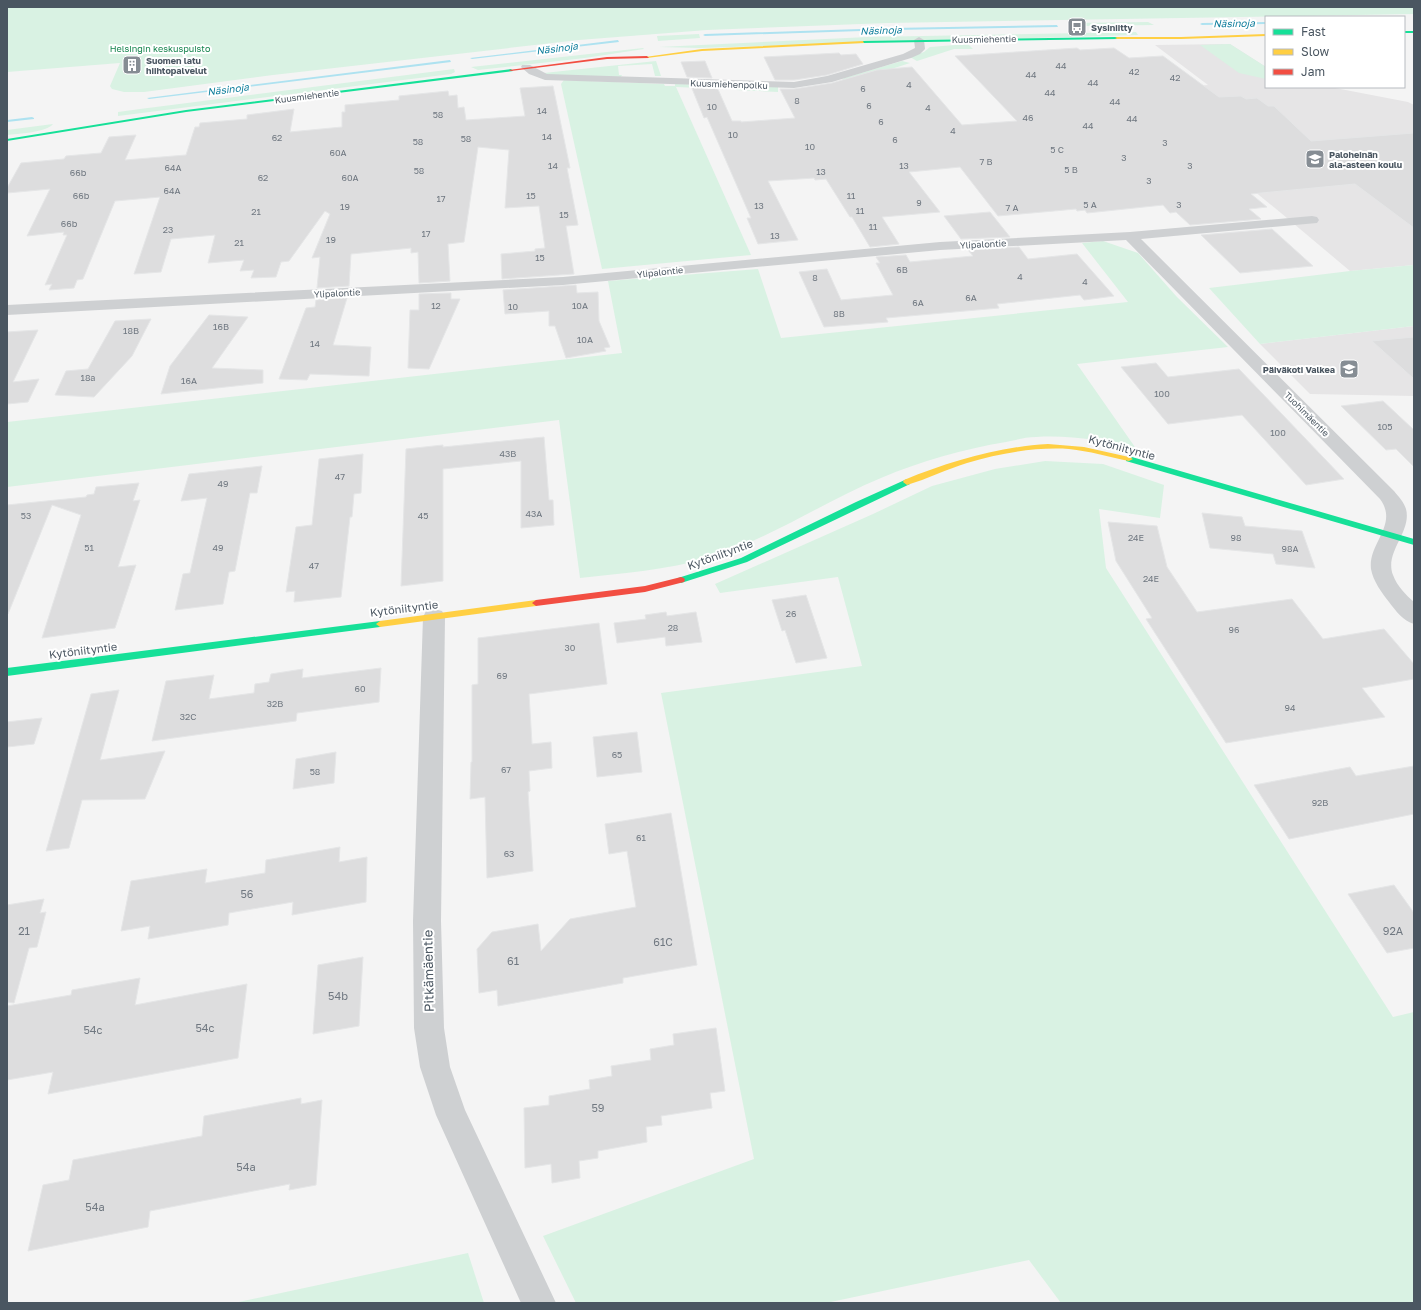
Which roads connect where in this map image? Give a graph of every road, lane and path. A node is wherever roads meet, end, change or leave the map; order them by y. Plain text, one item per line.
1 (1265, 35) edge
2 (919, 40) junction
3 (526, 67) junction
4 (7, 140) edge
5 (1312, 220) dead end
6 (1130, 236) junction
7 (7, 310) edge
8 (1390, 535) junction
9 (1414, 542) edge
10 (1414, 616) edge
11 (434, 617) junction
12 (7, 672) edge
13 (539, 1303) edge

1 - 2 main road, Kuusmiehentie
2 - 3 main road, Kuusmiehentie
2 - 3 street, Kuusmiehenpolku
3 - 4 main road, Kuusmiehentie
5 - 6 street, Ylipalontie
6 - 7 street, Ylipalontie
6 - 8 street, Tuohimäentie
8 - 9 main road, Kytöniityntie
8 - 10 street, Tuohimäentie
8 - 11 main road, Kytöniityntie
11 - 12 main road, Kytöniityntie
11 - 13 street, Pitkämäentie

